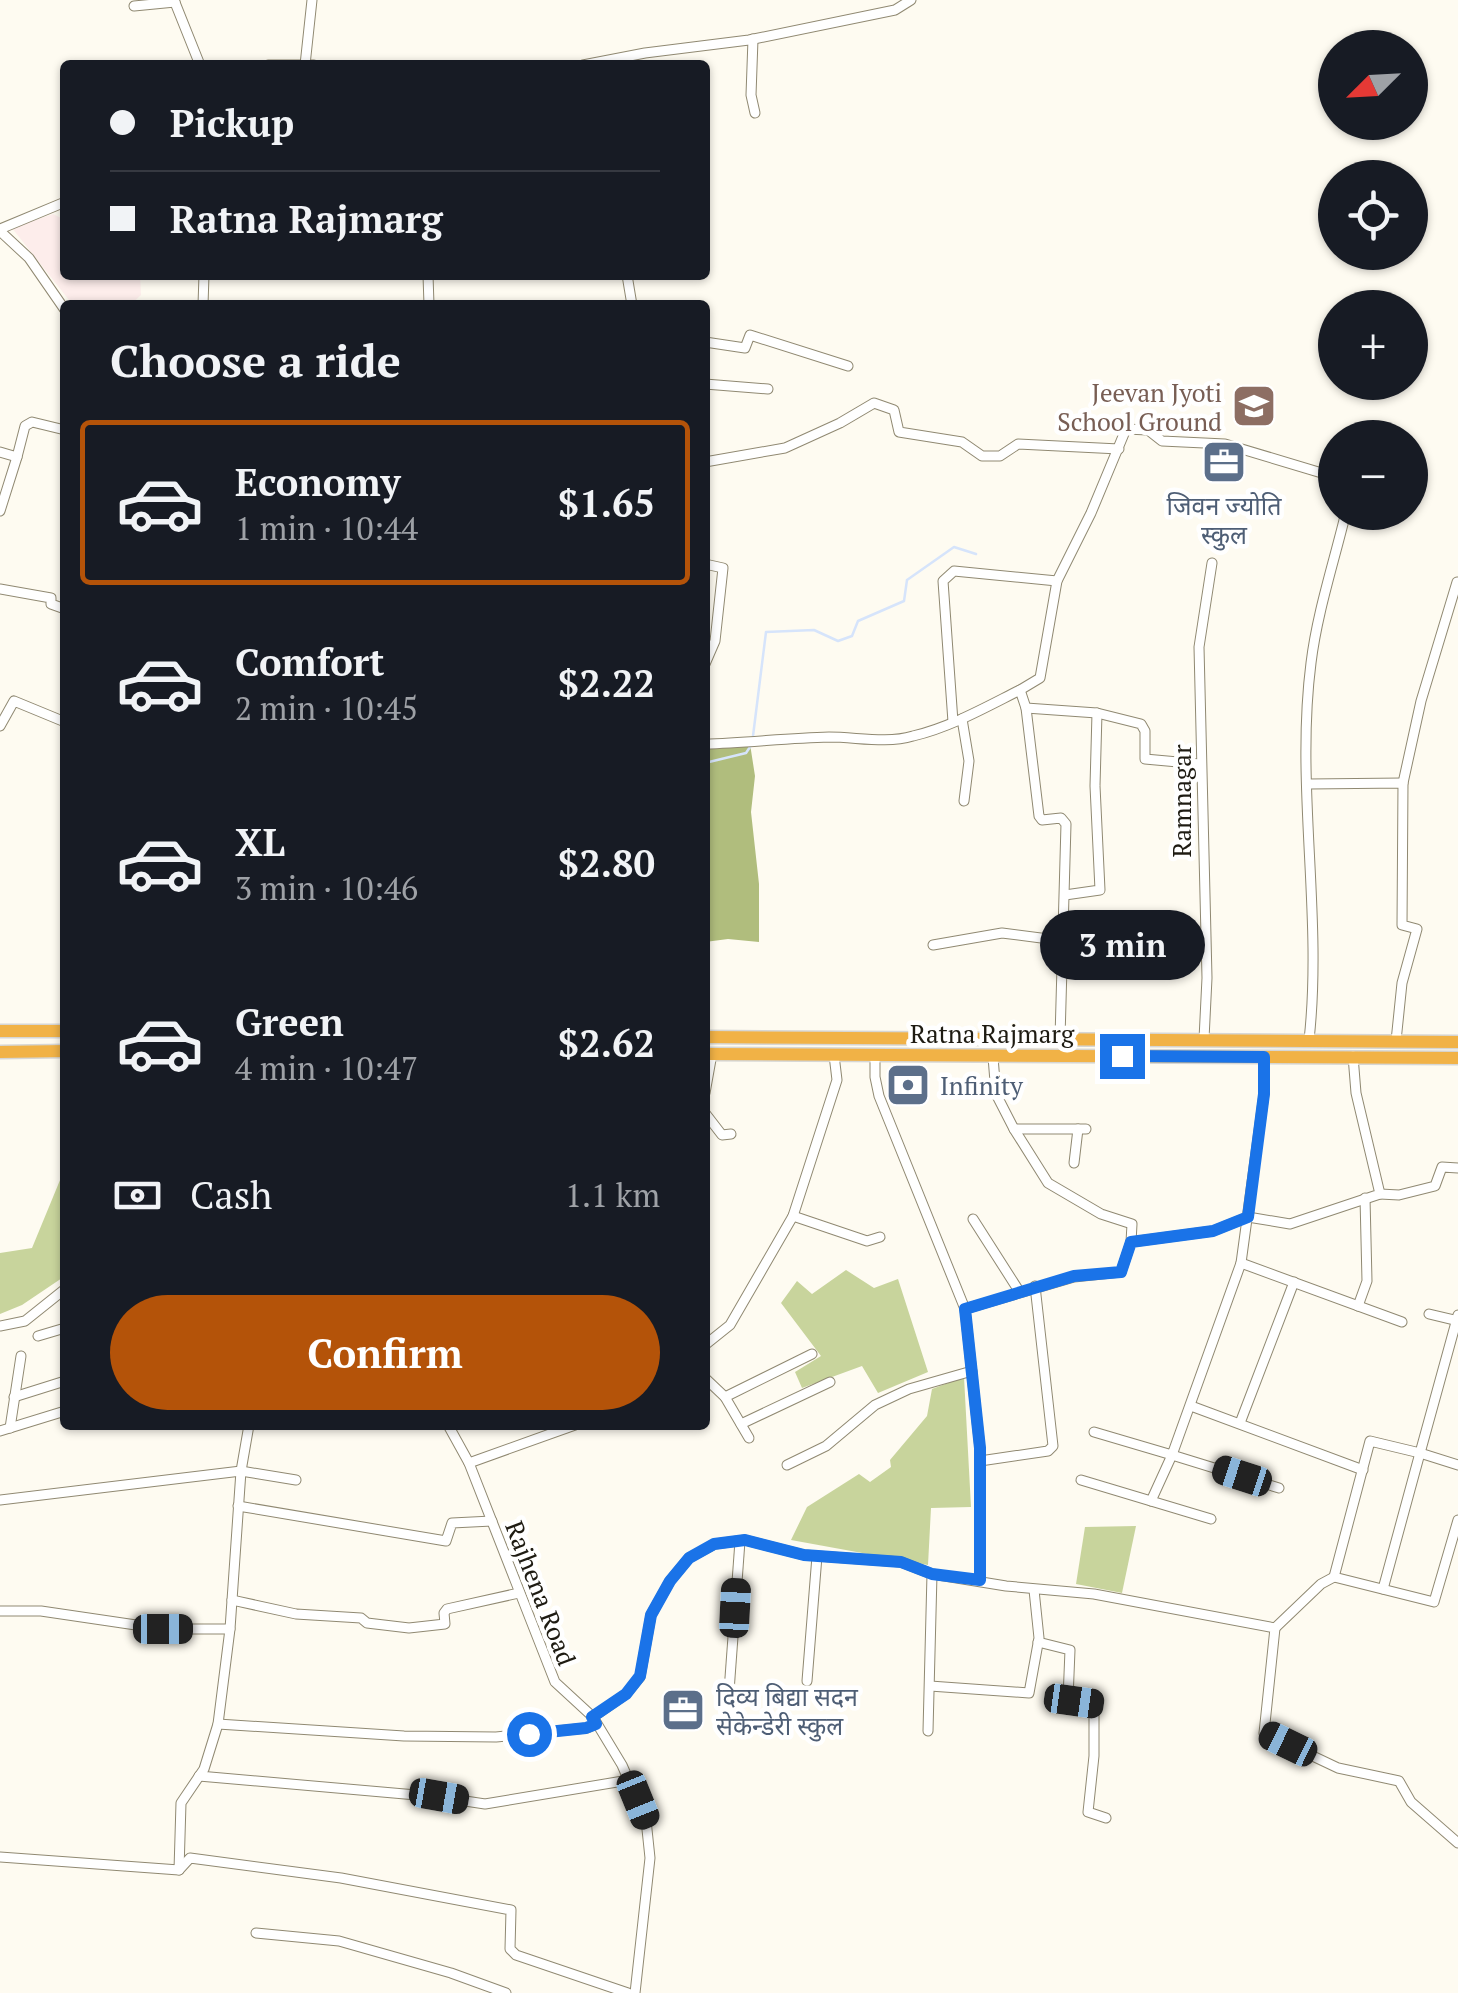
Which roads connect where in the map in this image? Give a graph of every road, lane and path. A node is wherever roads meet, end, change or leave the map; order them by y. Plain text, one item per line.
1 (312, 0) edge
2 (912, 0) edge
3 (175, 1) edge
4 (134, 6) dead end
5 (753, 39) junction
6 (198, 60) edge
7 (306, 60) edge
8 (622, 60) edge
9 (754, 112) dead end
10 (60, 204) edge
11 (0, 230) edge
12 (60, 303) edge
13 (710, 343) edge
14 (848, 366) dead end
15 (710, 384) edge
16 (768, 389) dead end
17 (60, 429) edge
18 (1119, 448) junction
19 (0, 452) edge
20 (17, 457) junction
21 (710, 461) edge
22 (1318, 472) edge
23 (0, 511) edge
24 (1342, 530) edge
25 (1212, 563) dead end
26 (710, 565) edge
27 (1057, 580) junction
28 (1457, 582) edge
29 (0, 589) edge
30 (60, 608) edge
31 (710, 654) edge
32 (1020, 690) junction
33 (1026, 708) junction
34 (1097, 713) junction
35 (60, 720) edge
36 (957, 721) junction
37 (0, 726) edge
38 (710, 744) edge
39 (1200, 764) junction
40 (1403, 782) junction
41 (1308, 784) junction
42 (964, 801) dead end
43 (1066, 895) junction
44 (1064, 941) junction
45 (934, 946) dead end
46 (0, 1031) edge
47 (60, 1031) edge
48 (710, 1037) edge
49 (1060, 1038) junction
50 (1204, 1039) junction
51 (1309, 1040) junction
52 (1396, 1041) junction
53 (1458, 1042) edge
54 (0, 1052) edge
55 (60, 1052) edge
56 (710, 1054) edge
57 (834, 1054) junction
58 (874, 1056) junction
59 (1353, 1056) junction
60 (994, 1057) junction
61 (1264, 1057) junction
62 (1458, 1058) edge
63 (710, 1119) edge
64 (1014, 1128) junction
65 (731, 1134) dead end
66 (1074, 1163) dead end
67 (1458, 1168) edge
68 (1380, 1194) junction
69 (1365, 1198) junction
70 (793, 1216) junction
71 (1248, 1217) junction
72 (974, 1220) dead end
73 (880, 1237) dead end
74 (1131, 1242) junction
75 (1242, 1262) junction
76 (1294, 1282) junction
77 (1035, 1286) junction
78 (1019, 1292) junction
79 (60, 1293) edge
80 (1358, 1306) junction
81 (965, 1309) junction
82 (1430, 1314) dead end
83 (1458, 1319) edge
84 (1402, 1322) dead end
85 (0, 1326) edge
86 (60, 1329) edge
87 (38, 1336) dead end
88 (710, 1341) edge
89 (812, 1354) dead end
90 (20, 1356) dead end
91 (972, 1371) junction
92 (830, 1382) dead end
93 (60, 1383) edge
94 (710, 1383) edge
95 (14, 1397) junction
96 (725, 1397) junction
97 (1191, 1406) junction
98 (60, 1412) edge
99 (1240, 1423) junction
100 (741, 1424) junction
101 (5, 1429) edge
102 (248, 1430) edge
103 (451, 1430) edge
104 (558, 1430) edge
105 (1094, 1432) dead end
106 (749, 1438) dead end
107 (1420, 1453) junction
108 (1172, 1455) junction
109 (980, 1461) junction
110 (469, 1463) junction
111 (1458, 1465) edge
112 (787, 1466) dead end
113 (1363, 1470) junction
114 (241, 1471) junction
115 (296, 1480) dead end
116 (1081, 1480) dead end
117 (1279, 1488) dead end
118 (0, 1500) edge
119 (1151, 1501) junction
120 (238, 1506) junction
121 (1211, 1519) dead end
122 (1458, 1520) edge
123 (492, 1521) junction
124 (740, 1541) junction
125 (818, 1556) junction
126 (1444, 1565) junction
127 (1458, 1568) edge
128 (932, 1574) junction
129 (1334, 1576) junction
130 (980, 1580) junction
131 (1383, 1589) junction
132 (1034, 1590) junction
133 (518, 1593) junction
134 (232, 1600) junction
135 (0, 1612) edge
136 (1275, 1628) junction
137 (230, 1629) junction
138 (1038, 1642) junction
139 (808, 1680) dead end
140 (930, 1686) junction
141 (728, 1705) dead end
142 (594, 1720) junction
143 (218, 1724) junction
144 (928, 1731) dead end
145 (199, 1776) junction
146 (629, 1780) junction
147 (1106, 1818) dead end
148 (1458, 1843) edge
149 (0, 1858) edge
150 (179, 1870) junction
151 (256, 1933) dead end
152 (506, 1993) edge
153 (632, 1993) edge

1 - 7 street
2 - 5 street
3 - 4 street
3 - 6 street
5 - 8 street
5 - 9 street
10 - 11 street
11 - 12 street
13 - 14 street
15 - 16 street
17 - 20 street
18 - 21 street
18 - 22 street
18 - 27 street
19 - 20 street
20 - 23 street
24 - 41 street
25 - 39 street, Ramnagar
26 - 31 street
27 - 32 street
27 - 36 street
28 - 40 street
29 - 30 street
32 - 33 street
32 - 36 street
33 - 34 street
33 - 43 street
34 - 39 street
34 - 43 street
35 - 37 street
36 - 38 street
36 - 42 street
39 - 50 street, Ramnagar
40 - 41 street
40 - 52 street
41 - 51 street
43 - 44 street
44 - 45 street
44 - 49 street
46 - 47 highway
48 - 49 highway, Ratna Rajmarg
49 - 50 highway, Ratna Rajmarg
50 - 51 highway, Ratna Rajmarg
51 - 52 highway, Ratna Rajmarg
52 - 53 highway, Ratna Rajmarg
54 - 55 highway
56 - 57 highway, Ratna Rajmarg
57 - 58 highway, Ratna Rajmarg
57 - 70 street
58 - 60 highway, Ratna Rajmarg
58 - 81 street
59 - 61 highway, Ratna Rajmarg
59 - 62 highway, Ratna Rajmarg
59 - 68 street
60 - 61 highway, Ratna Rajmarg
60 - 64 street
61 - 71 street
63 - 65 street
64 - 66 street
64 - 74 street
67 - 68 street
68 - 69 street
69 - 71 street
69 - 80 street
70 - 73 street
70 - 88 street
71 - 74 street
71 - 75 street
72 - 78 street
74 - 77 street
75 - 76 street
75 - 97 street
76 - 80 street
76 - 99 street
77 - 78 street
77 - 109 street
78 - 81 street
79 - 85 street
80 - 84 street
81 - 91 street
82 - 83 street
83 - 107 street
86 - 87 street
89 - 96 street
90 - 95 street
91 - 109 street
91 - 112 street
92 - 100 street
93 - 95 street
94 - 96 street
95 - 101 street
96 - 100 street
97 - 99 street
97 - 108 street
98 - 101 street
99 - 113 street
100 - 106 street
102 - 114 street
103 - 110 street, Rajhena Road
104 - 110 street
105 - 108 street
107 - 111 street
107 - 113 street
107 - 131 street
108 - 117 street
108 - 119 street
109 - 130 street
110 - 123 street, Rajhena Road
113 - 129 street
114 - 115 street
114 - 118 street
114 - 120 street
116 - 119 street
119 - 121 street
120 - 123 street
120 - 134 street
122 - 126 street
123 - 133 street, Rajhena Road
124 - 125 street
124 - 141 street
124 - 142 street
125 - 128 street
125 - 139 street
126 - 127 street
126 - 131 street
128 - 130 street
128 - 140 street
129 - 131 street
129 - 136 street
130 - 132 street
132 - 136 street
132 - 138 street
133 - 134 street
133 - 142 street, Rajhena Road
134 - 137 street
135 - 137 street
136 - 148 street
137 - 143 street
138 - 140 street
138 - 147 street
140 - 144 street
142 - 143 street
142 - 146 street, Rajhena Road
143 - 145 street
145 - 146 street
145 - 150 street
146 - 153 street, Rajhena Road
149 - 150 street
150 - 153 street
151 - 152 street

